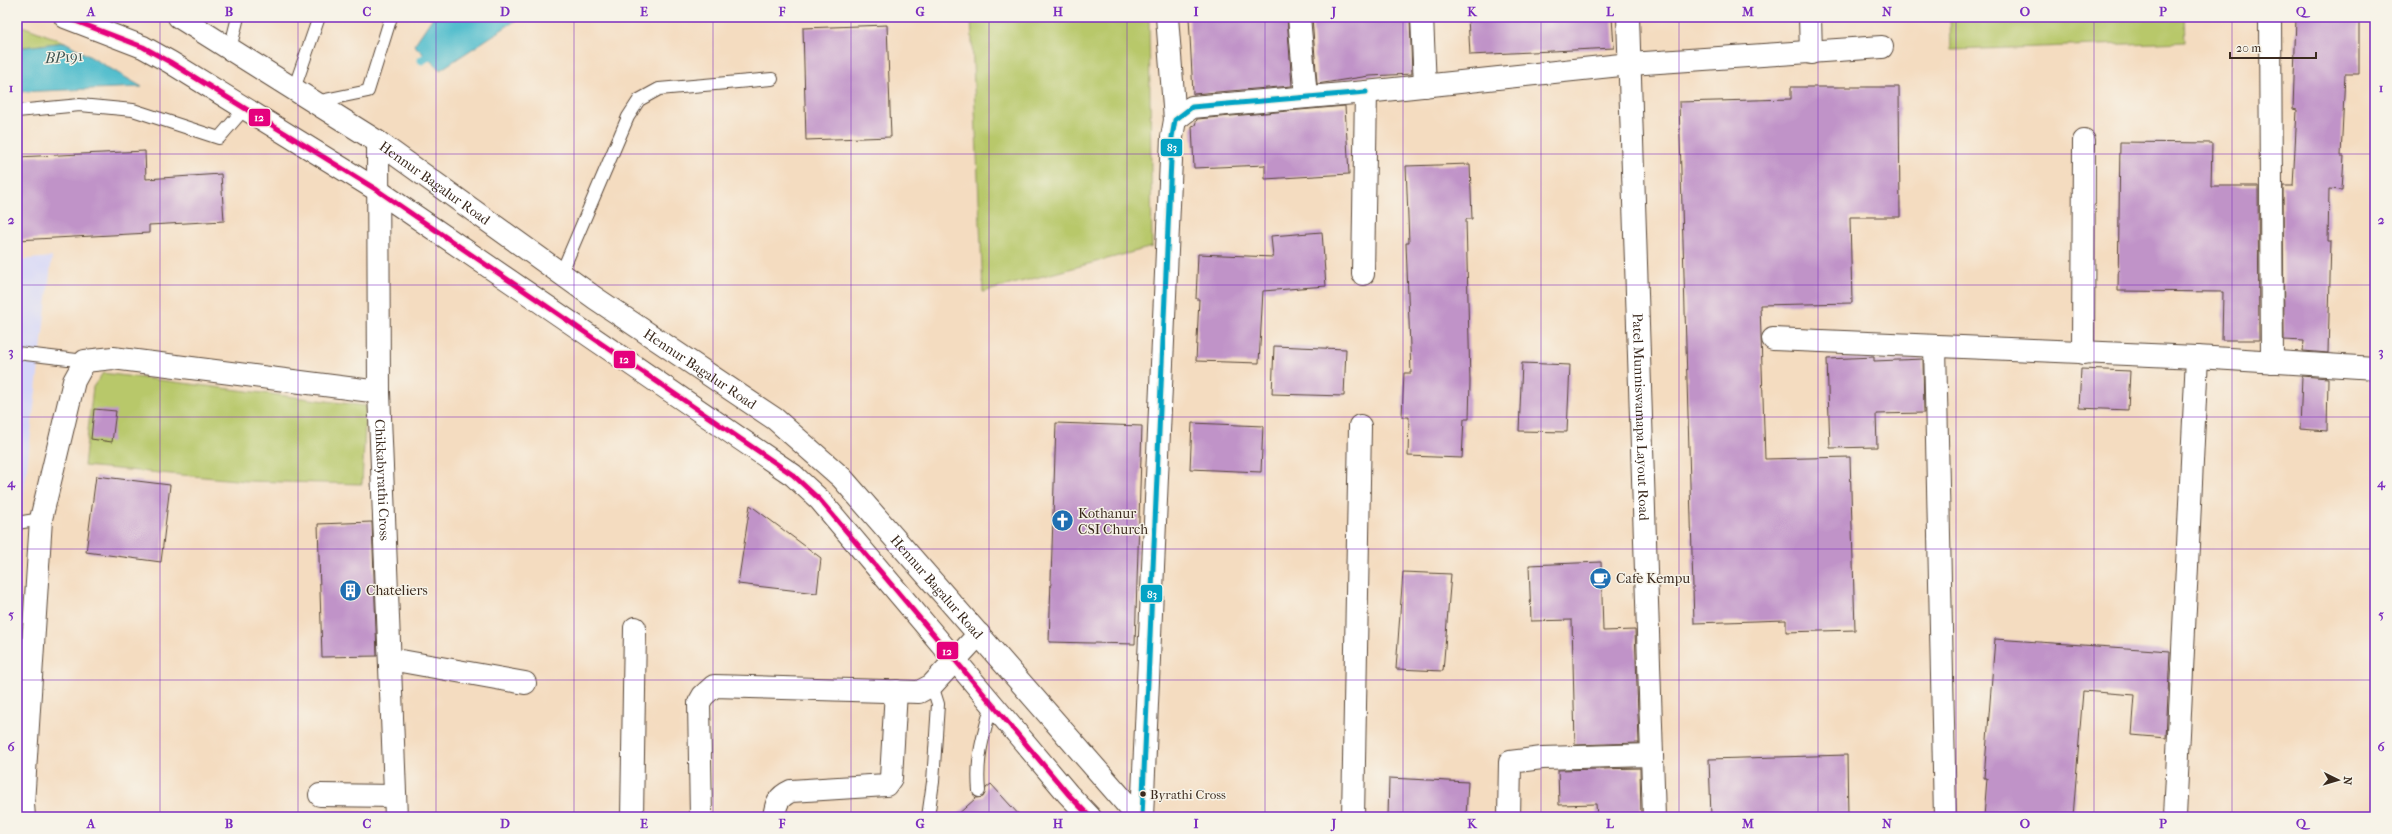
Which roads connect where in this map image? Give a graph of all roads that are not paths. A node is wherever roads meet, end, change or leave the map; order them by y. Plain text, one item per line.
1 (65, 17) edge
2 (179, 17) edge
3 (238, 17) edge
4 (319, 17) edge
5 (391, 17) edge
6 (1167, 17) edge
7 (1299, 17) edge
8 (1422, 17) edge
9 (1628, 17) edge
10 (1810, 17) edge
11 (2270, 17) edge
12 (1882, 47) dead end
13 (236, 53) junction
14 (1811, 53) junction
15 (1630, 64) junction
16 (772, 79) dead end
17 (1425, 86) junction
18 (294, 89) junction
19 (1366, 92) junction
20 (1306, 97) junction
21 (315, 102) junction
22 (245, 108) junction
23 (17, 111) edge
24 (1175, 120) junction
25 (2084, 141) dead end
26 (378, 142) junction
27 (377, 190) junction
28 (562, 274) junction
29 (1363, 274) dead end
30 (1773, 339) dead end
31 (1935, 346) junction
32 (17, 353) edge
33 (2083, 353) junction
34 (2197, 358) junction
35 (85, 361) junction
36 (2272, 362) junction
37 (2375, 368) edge
38 (379, 392) junction
39 (1360, 426) dead end
40 (40, 519) junction
41 (17, 523) edge
42 (635, 628) dead end
43 (979, 634) junction
44 (390, 659) junction
45 (954, 660) junction
46 (525, 683) dead end
47 (932, 685) junction
48 (896, 691) junction
49 (992, 704) junction
50 (1651, 755) junction
51 (979, 791) dead end
52 (320, 795) dead end
53 (395, 796) junction
54 (24, 817) edge
55 (396, 817) edge
56 (632, 817) edge
57 (701, 817) edge
58 (774, 817) edge
59 (928, 817) edge
60 (1090, 817) edge
61 (1138, 817) edge
62 (1142, 817) edge
63 (1353, 817) edge
64 (1510, 817) edge
65 (1654, 817) edge
66 (1945, 817) edge
67 (2175, 817) edge

1 - 22 street
2 - 13 street, Hennur Bagalur Road
3 - 13 lane
4 - 18 lane
5 - 21 lane
6 - 24 street
7 - 20 street
8 - 17 street
9 - 15 street, Patel Munniswamapa Layout Road
10 - 14 street
11 - 36 street
12 - 14 street
13 - 18 street, Hennur Bagalur Road
14 - 15 street
15 - 17 street
15 - 50 street, Patel Munniswamapa Layout Road
16 - 28 lane
17 - 19 street
18 - 21 street, Hennur Bagalur Road
19 - 20 street
19 - 29 street
20 - 24 street
21 - 26 street, Hennur Bagalur Road
22 - 23 lane
22 - 27 street
24 - 62 street
25 - 33 street
26 - 27 street, Chikkabyrathi Cross
26 - 28 street, Hennur Bagalur Road
27 - 38 street, Chikkabyrathi Cross
27 - 45 street
28 - 43 street, Hennur Bagalur Road
30 - 31 street
31 - 33 street
31 - 66 street
32 - 35 lane
33 - 34 street
34 - 36 street
34 - 67 street
35 - 38 street
35 - 40 street
36 - 37 street
38 - 44 street, Chikkabyrathi Cross
39 - 63 street
40 - 41 lane
40 - 54 street
42 - 56 street
43 - 45 street
43 - 61 street, Hennur Bagalur Road
44 - 46 street
44 - 53 street, Chikkabyrathi Cross
45 - 47 street
45 - 49 street
47 - 48 street
47 - 59 lane
48 - 57 street
48 - 58 street
49 - 51 lane
49 - 60 street
50 - 64 street
50 - 65 street, Patel Munniswamapa Layout Road
52 - 53 street
53 - 55 street, Chikkabyrathi Cross

